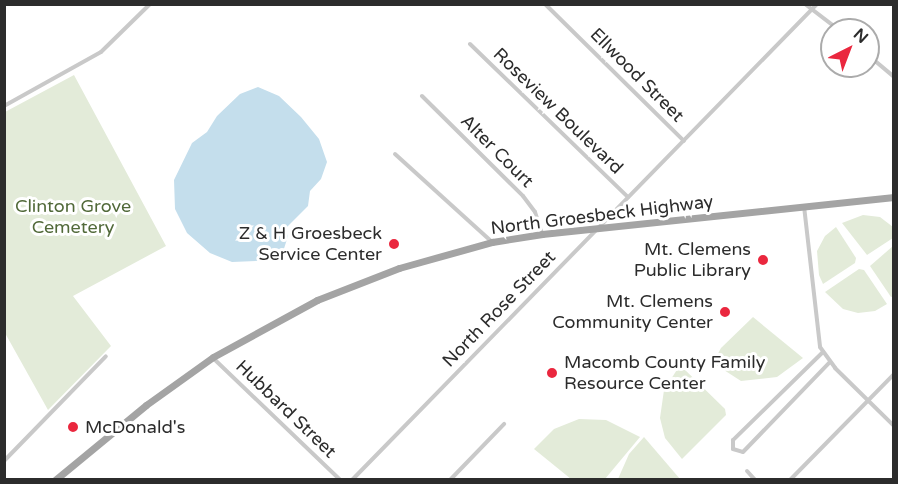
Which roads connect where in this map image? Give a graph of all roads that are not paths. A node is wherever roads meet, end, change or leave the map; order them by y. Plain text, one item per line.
1 (150, 4) edge
2 (545, 4) edge
3 (722, 4) edge
4 (728, 4) edge
5 (805, 4) edge
6 (814, 6) edge
7 (826, 18) edge
8 (470, 44) dead end
9 (880, 65) edge
10 (894, 76) edge
11 (422, 96) dead end
12 (4, 106) edge
13 (684, 141) junction
14 (395, 154) dead end
15 (628, 197) junction
16 (894, 197) edge
17 (804, 206) junction
18 (597, 228) junction
19 (542, 234) junction
20 (492, 242) junction
21 (823, 352) junction
22 (105, 356) dead end
23 (213, 357) junction
24 (830, 362) junction
25 (894, 374) edge
26 (868, 400) junction
27 (504, 424) dead end
28 (894, 426) edge
29 (4, 461) edge
30 (747, 471) dead end
31 (55, 480) edge
32 (340, 480) edge
33 (352, 480) edge
34 (450, 480) edge
35 (755, 480) edge
36 (789, 480) edge

1 - 12 street
2 - 13 street, Ellwood Street
3 - 4 street
5 - 6 street
6 - 7 street
6 - 13 street, North Rose Street
8 - 15 street, Roseview Boulevard
9 - 10 street
11 - 19 street, Alter Court
13 - 15 street, North Rose Street
14 - 20 street
15 - 18 street, North Rose Street
16 - 17 main road, North Groesbeck Highway
17 - 18 main road, North Groesbeck Highway
17 - 21 street
18 - 19 main road, North Groesbeck Highway
18 - 33 street, North Rose Street
19 - 20 main road, North Groesbeck Highway
20 - 23 main road, North Groesbeck Highway
21 - 24 street
21 - 24 street
22 - 29 street
23 - 31 main road, North Groesbeck Highway
23 - 32 street, Hubbard Street
24 - 26 street
25 - 26 street
26 - 28 street
26 - 36 street
27 - 34 street
30 - 35 street

